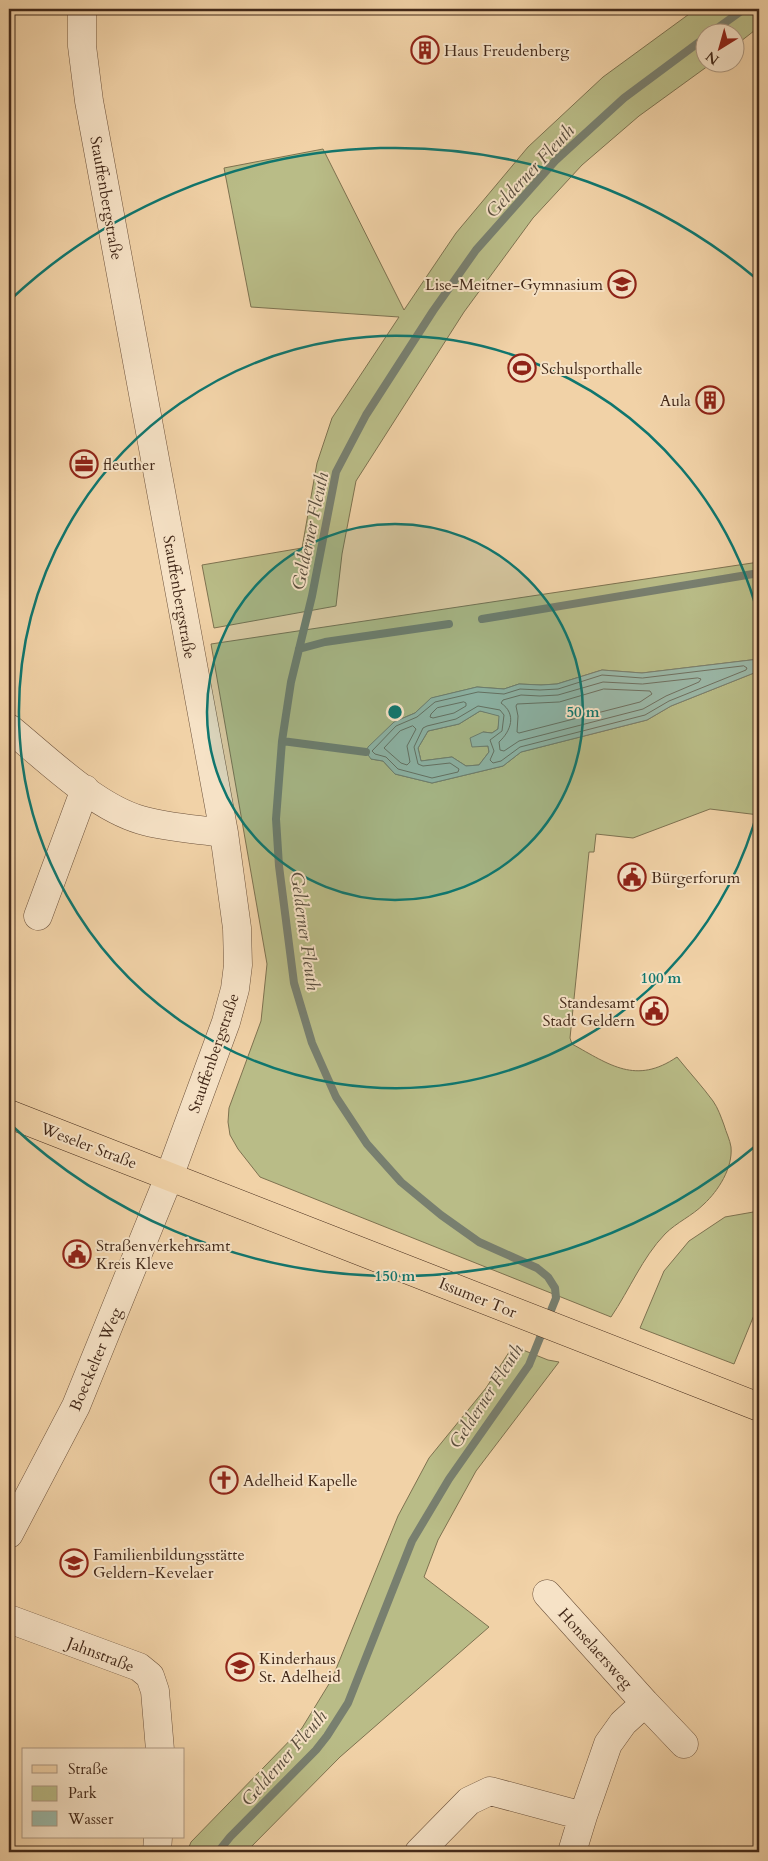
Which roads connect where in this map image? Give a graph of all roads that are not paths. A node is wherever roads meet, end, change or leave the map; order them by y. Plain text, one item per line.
1 (82, 9) edge
2 (9, 728) edge
3 (84, 789) junction
4 (224, 833) junction
5 (38, 916) dead end
6 (9, 1114) edge
7 (169, 1177) junction
8 (759, 1407) edge
9 (9, 1534) edge
10 (547, 1594) dead end
11 (9, 1619) edge
12 (645, 1703) junction
13 (684, 1744) dead end
14 (160, 1748) edge
15 (583, 1816) junction
16 (158, 1838) edge
17 (157, 1852) edge
18 (419, 1852) edge
19 (572, 1852) edge

1 - 4 street, Stauffenbergstraße
2 - 3 street
3 - 4 street
3 - 5 street
4 - 7 street, Stauffenbergstraße
6 - 7 main road, Weseler Straße
7 - 8 main road, Issumer Tor
7 - 9 street, Boeckelter Weg
10 - 12 street, Honselaersweg
11 - 14 street, Jahnstraße
12 - 13 street, Honselaersweg
12 - 15 street, Honselaersweg
15 - 18 street
15 - 19 street, Honselaersweg
16 - 17 street

